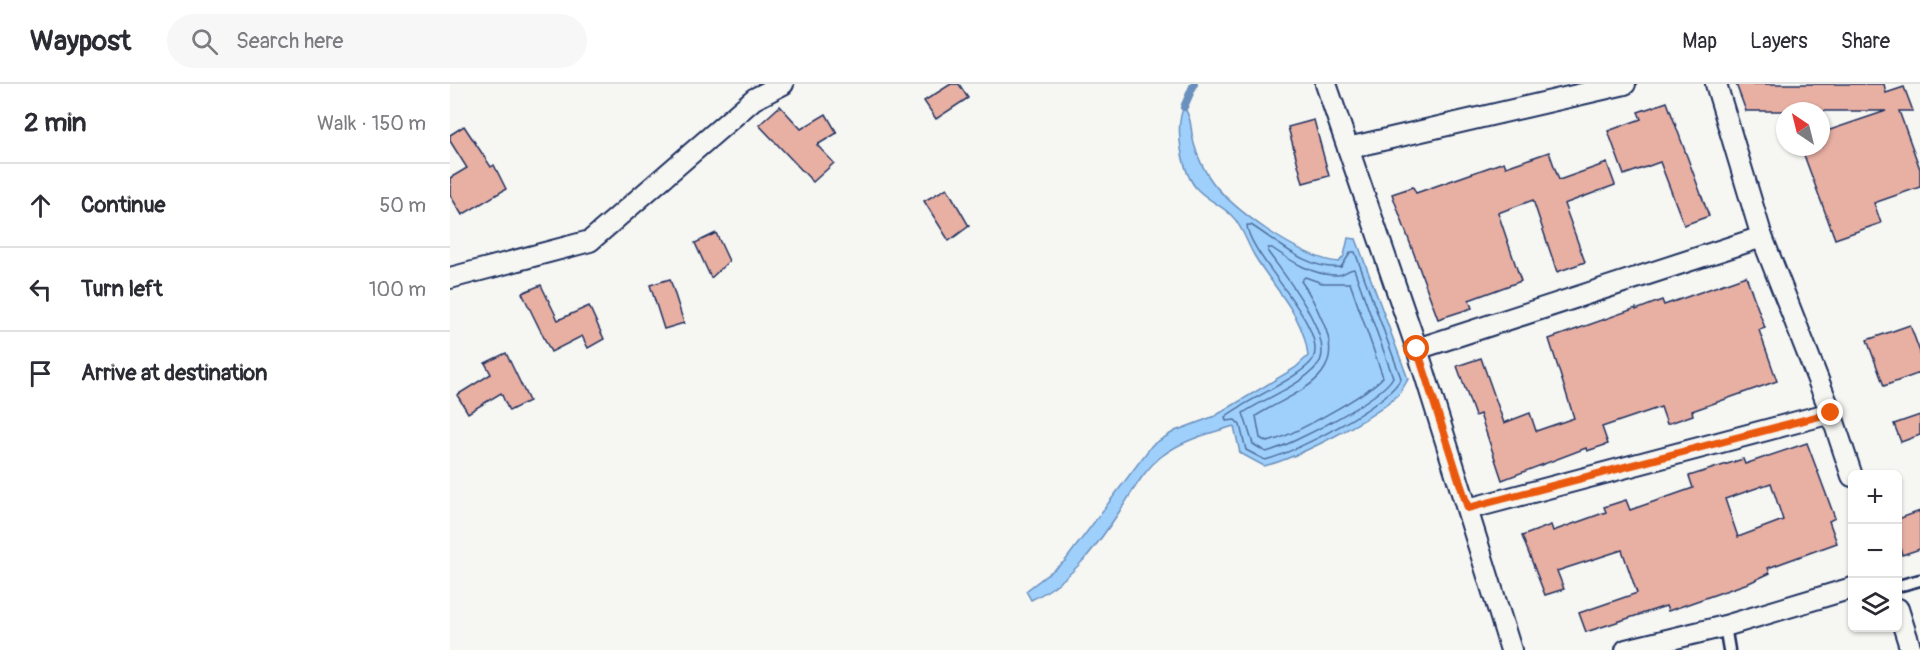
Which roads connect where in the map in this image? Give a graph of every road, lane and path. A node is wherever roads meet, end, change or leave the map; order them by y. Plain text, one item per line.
1 (783, 84) edge
2 (1326, 84) edge
3 (1625, 84) edge
4 (1716, 84) edge
5 (1348, 148) junction
6 (1762, 237) junction
7 (450, 278) edge
8 (1417, 349) junction
9 (1831, 413) junction
10 (1850, 470) edge
11 (1468, 508) junction
12 (1920, 580) edge
13 (1902, 584) edge
14 (1848, 589) edge
15 (1902, 622) edge
16 (1725, 626) junction
17 (1511, 650) edge
18 (1626, 650) edge
19 (1729, 650) edge
20 (1911, 650) edge

1 - 7 street
2 - 5 street
3 - 5 street
4 - 6 street
5 - 8 street
6 - 8 street
6 - 9 street
8 - 11 street
9 - 10 street
9 - 11 street
11 - 17 street
12 - 13 lane
14 - 16 street
15 - 20 street
16 - 18 street
16 - 19 lane

